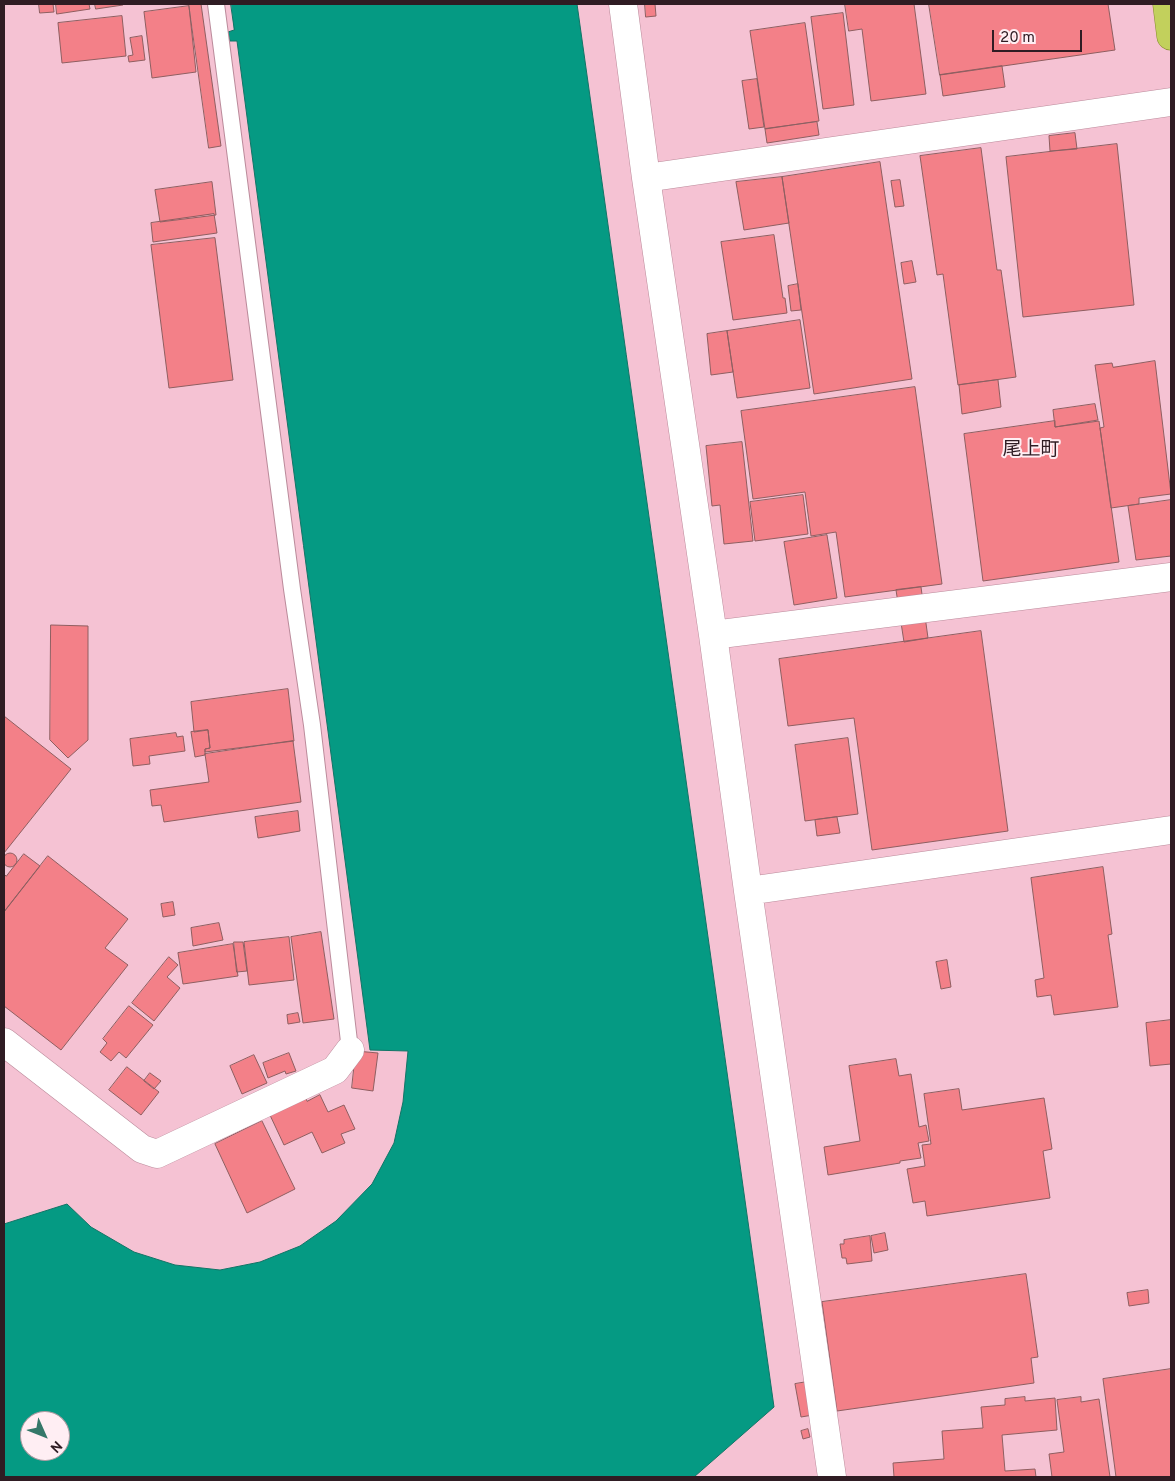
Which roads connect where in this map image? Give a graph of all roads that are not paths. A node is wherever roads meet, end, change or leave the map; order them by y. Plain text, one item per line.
1 (216, 4) edge
2 (623, 4) edge
3 (1167, 4) edge
4 (1171, 36) edge
5 (1171, 102) edge
6 (646, 178) junction
7 (1171, 577) edge
8 (713, 635) junction
9 (1171, 830) edge
10 (748, 891) junction
11 (4, 1042) edge
12 (350, 1050) joint
13 (832, 1477) edge

1 - 12 lane
2 - 6 street
3 - 4 highway
5 - 6 street
6 - 8 street
7 - 8 street
8 - 10 street
9 - 10 street
10 - 13 street
11 - 12 street

